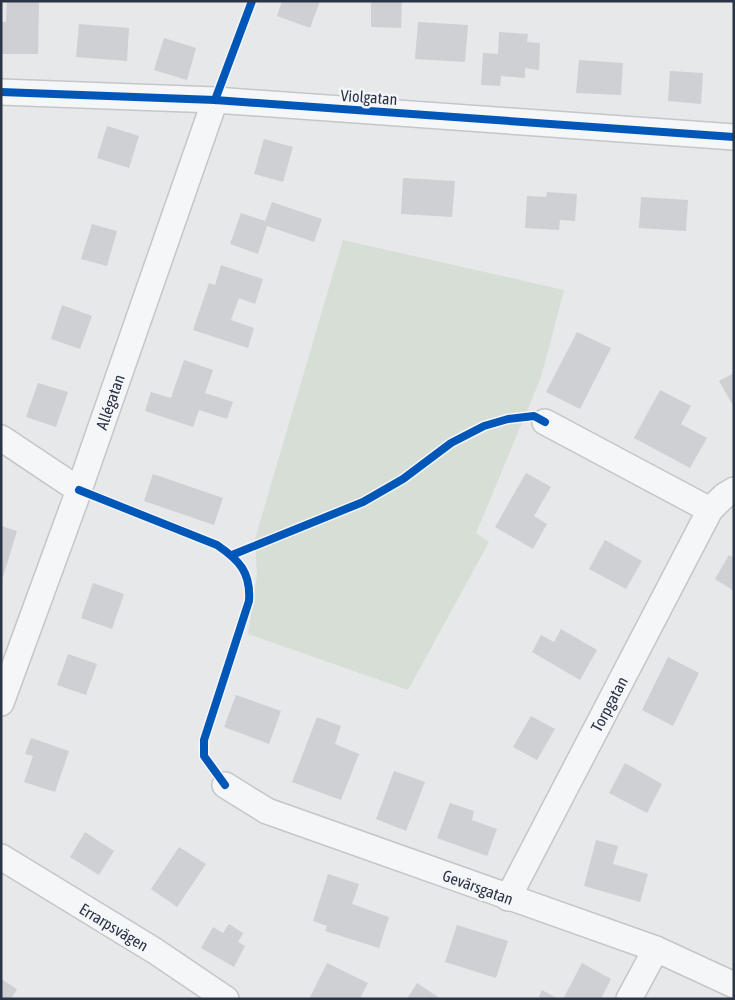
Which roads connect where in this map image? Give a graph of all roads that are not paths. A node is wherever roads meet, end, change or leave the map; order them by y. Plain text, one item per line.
1 (1, 92) edge
2 (215, 100) junction
3 (734, 137) edge
4 (545, 422) dead end
5 (1, 438) edge
6 (79, 490) junction
7 (734, 490) edge
8 (710, 510) junction
9 (1, 703) edge
10 (225, 785) dead end
11 (1, 857) edge
12 (508, 898) junction
13 (656, 950) junction
14 (734, 985) edge
15 (226, 999) edge
16 (629, 999) edge

1 - 2 street, Violgatan
2 - 3 street, Violgatan
2 - 6 street, Allégatan
4 - 8 street
5 - 6 street
6 - 9 street, Allégatan
7 - 8 street, Torpgatan
8 - 12 street, Torpgatan
10 - 12 street, Gevärsgatan
11 - 15 street, Errarpsvägen
12 - 13 street, Gevärsgatan
13 - 14 street, Gevärsgatan
13 - 16 street

